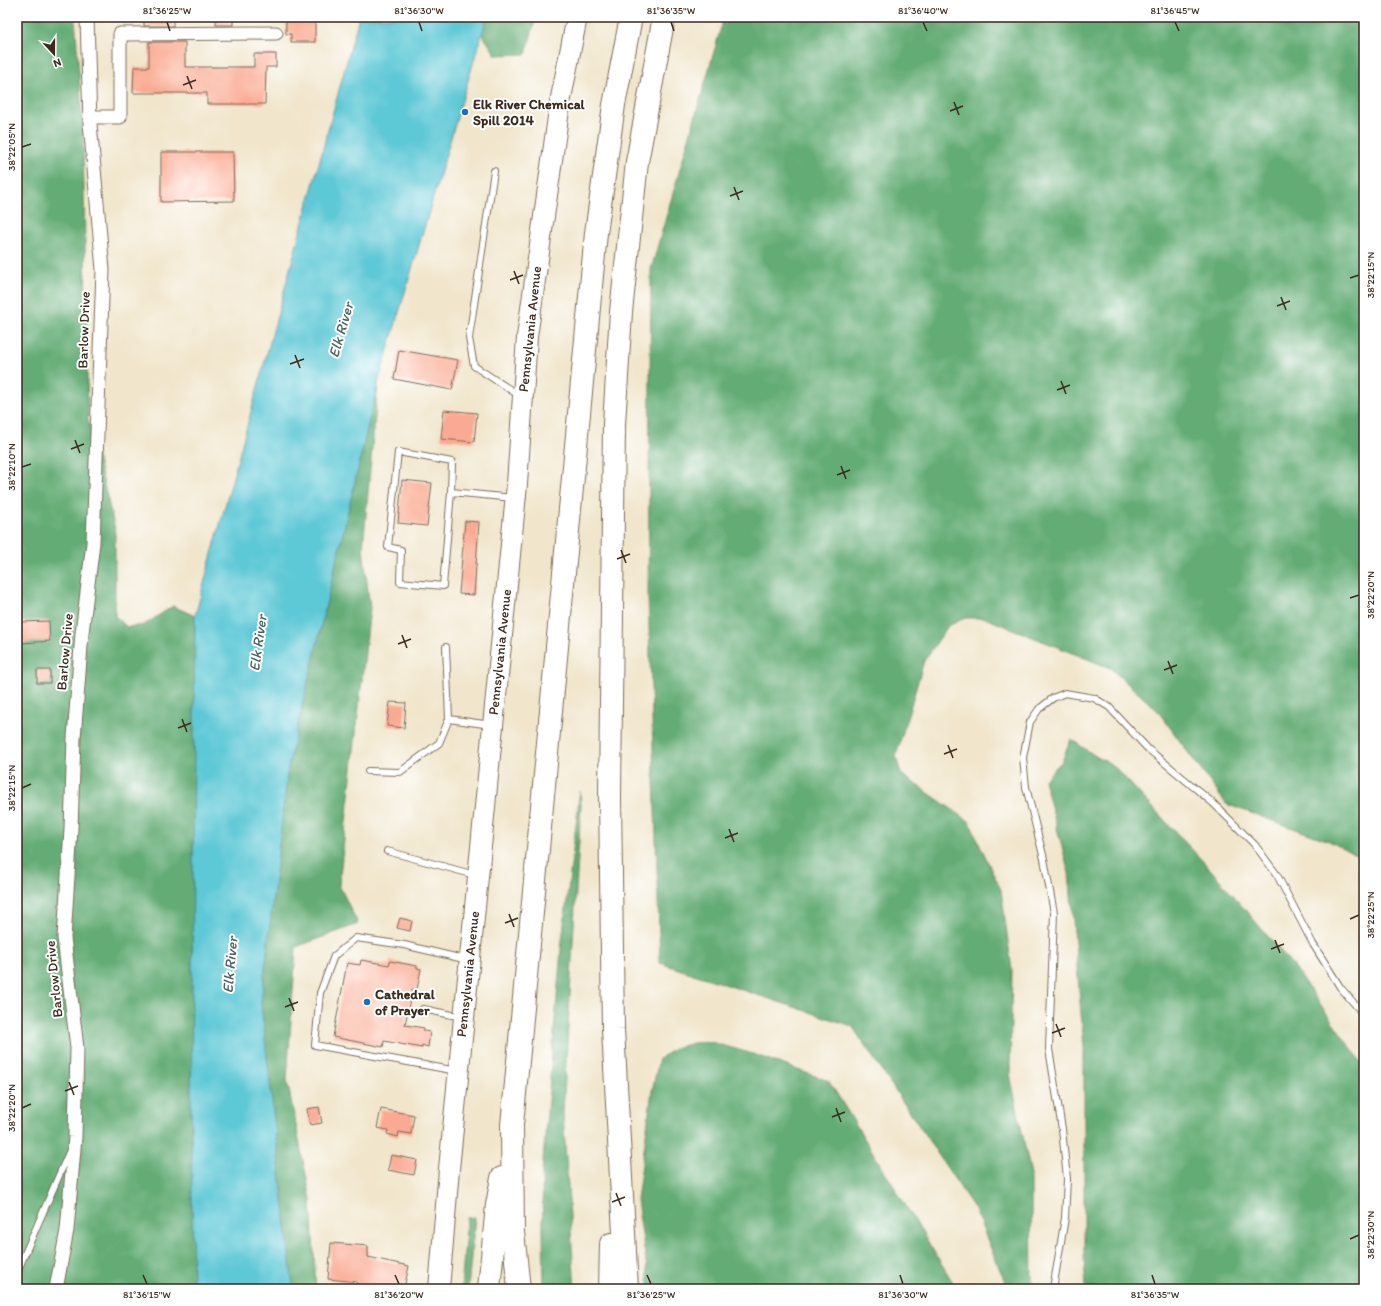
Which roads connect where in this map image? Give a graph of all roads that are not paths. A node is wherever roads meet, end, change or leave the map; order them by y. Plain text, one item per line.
1 (87, 17) edge
2 (577, 17) edge
3 (631, 17) edge
4 (664, 17) edge
5 (276, 33) dead end
6 (90, 117) junction
7 (494, 172) dead end
8 (523, 398) junction
9 (451, 492) junction
10 (515, 498) junction
11 (446, 647) dead end
12 (449, 719) junction
13 (493, 725) junction
14 (368, 771) dead end
15 (387, 851) dead end
16 (478, 876) junction
17 (470, 961) junction
18 (423, 1009) dead end
19 (1364, 1015) edge
20 (464, 1017) junction
21 (613, 1029) junction
22 (459, 1071) junction
23 (512, 1126) junction
24 (75, 1137) junction
25 (17, 1272) edge
26 (56, 1289) edge
27 (439, 1289) edge
28 (489, 1289) edge
29 (519, 1289) edge
30 (610, 1289) edge
31 (627, 1289) edge
32 (1053, 1289) edge

1 - 6 street, Barlow Drive
2 - 8 main road, Pennsylvania Avenue
3 - 23 highway
4 - 21 highway
5 - 6 street
6 - 24 street, Barlow Drive
7 - 8 lane
8 - 10 main road, Pennsylvania Avenue
9 - 9 lane
9 - 10 lane
10 - 13 main road, Pennsylvania Avenue
11 - 12 lane
12 - 13 lane
12 - 14 lane
13 - 16 main road, Pennsylvania Avenue
15 - 16 lane
16 - 17 main road, Pennsylvania Avenue
17 - 20 main road, Pennsylvania Avenue
17 - 22 lane
18 - 20 lane
19 - 32 lane
20 - 22 main road, Pennsylvania Avenue
21 - 30 highway
21 - 31 highway
22 - 27 main road, Pennsylvania Avenue
23 - 28 highway
23 - 29 highway
24 - 25 lane
24 - 26 street, Barlow Drive

